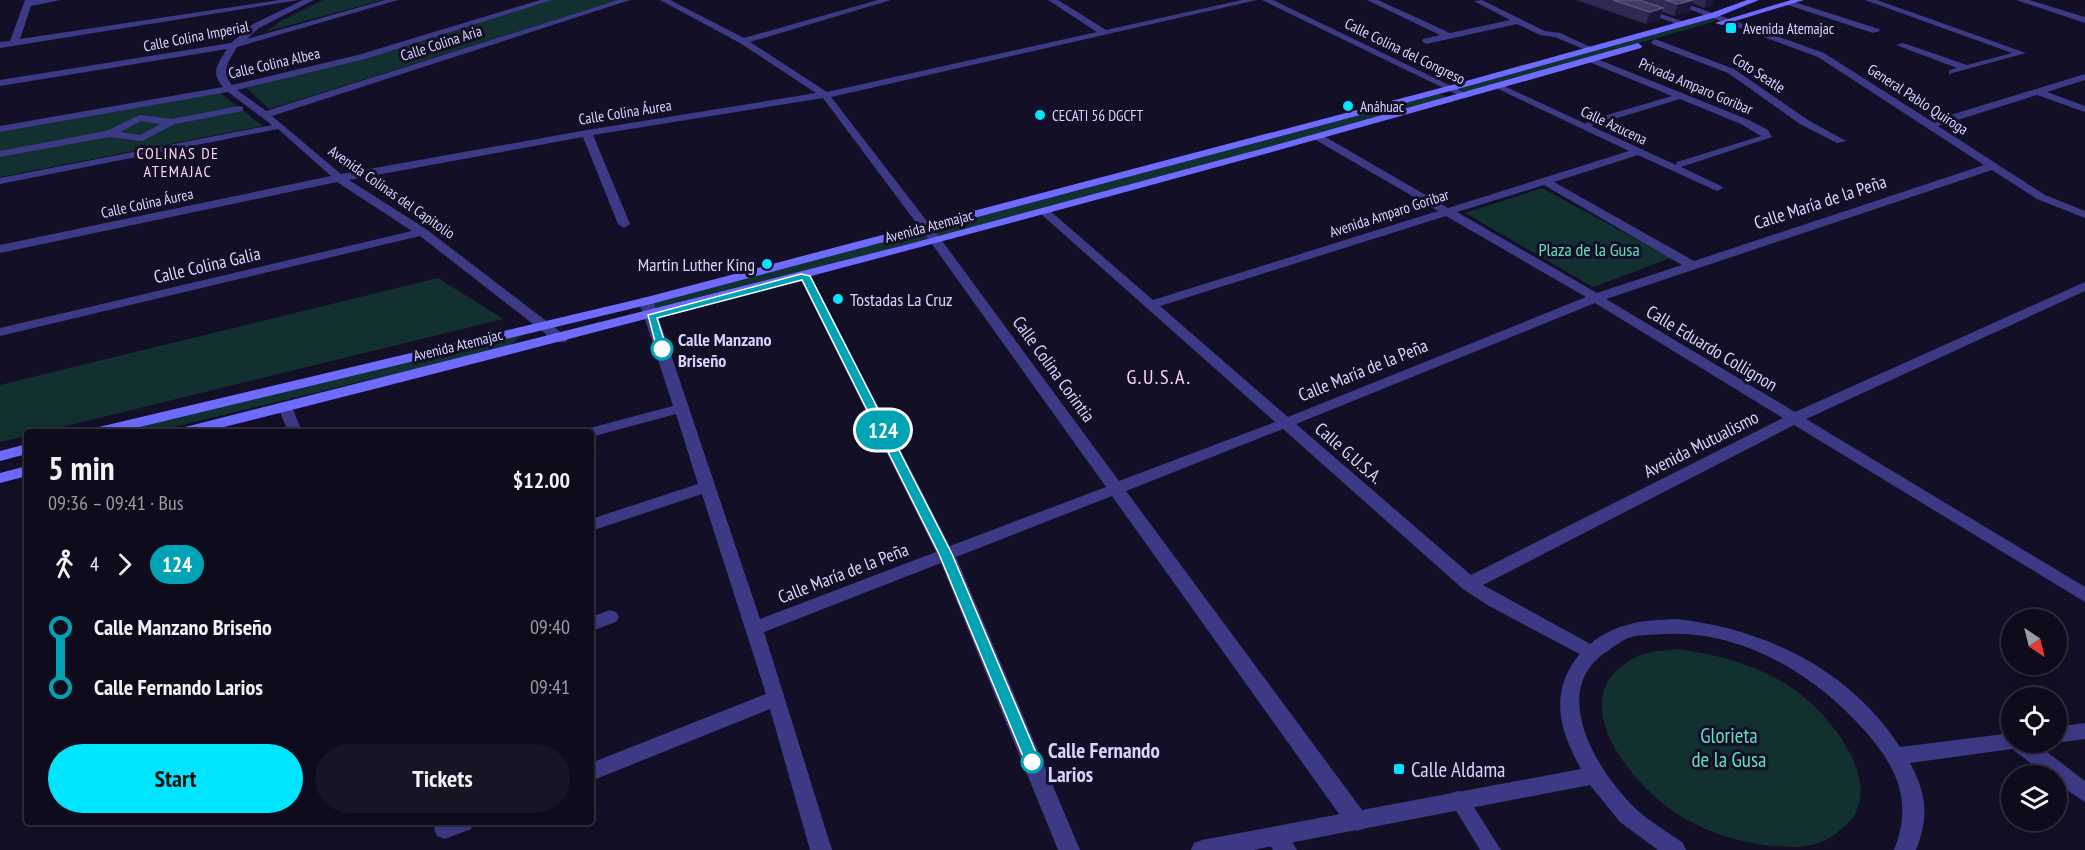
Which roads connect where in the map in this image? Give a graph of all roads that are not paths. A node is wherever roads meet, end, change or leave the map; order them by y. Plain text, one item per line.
1 (57, 0) edge
2 (295, 0) edge
3 (310, 0) edge
4 (394, 0) edge
5 (548, 0) edge
6 (626, 0) edge
7 (664, 0) edge
8 (887, 0) edge
9 (1052, 0) edge
10 (1253, 0) edge
11 (1266, 0) edge
12 (1371, 0) edge
13 (1613, 0) edge
14 (1668, 0) edge
15 (1755, 0) edge
16 (1869, 0) edge
17 (2020, 0) edge
18 (1478, 1) edge
19 (1796, 1) edge
20 (29, 2) edge
21 (1714, 15) junction
22 (1728, 20) junction
23 (2085, 20) edge
24 (1518, 21) junction
25 (1683, 23) junction
26 (1876, 31) dead end
27 (1105, 33) junction
28 (1543, 33) junction
29 (1449, 36) junction
30 (743, 41) junction
31 (1426, 41) dead end
32 (1655, 42) junction
33 (14, 43) junction
34 (0, 45) edge
35 (234, 45) junction
36 (1900, 45) dead end
37 (1577, 53) junction
38 (1592, 54) junction
39 (1967, 68) junction
40 (1952, 72) dead end
41 (2085, 77) edge
42 (0, 83) edge
43 (1499, 87) junction
44 (1451, 88) junction
45 (230, 89) junction
46 (2036, 91) junction
47 (825, 95) junction
48 (1467, 96) junction
49 (1681, 96) junction
50 (239, 109) dead end
51 (2085, 109) edge
52 (264, 115) junction
53 (172, 122) junction
54 (1591, 123) dead end
55 (1930, 125) junction
56 (280, 126) junction
57 (0, 129) edge
58 (587, 133) junction
59 (109, 134) junction
60 (1318, 137) junction
61 (1841, 141) dead end
62 (1637, 152) junction
63 (0, 154) edge
64 (1681, 164) dead end
65 (1993, 166) junction
66 (339, 178) junction
67 (0, 181) edge
68 (1547, 182) junction
69 (1717, 188) dead end
70 (1045, 212) junction
71 (1442, 212) junction
72 (2085, 215) edge
73 (624, 224) dead end
74 (926, 227) junction
75 (422, 232) junction
76 (936, 241) junction
77 (0, 249) edge
78 (1691, 265) junction
79 (805, 276) junction
80 (2085, 286) edge
81 (1596, 298) junction
82 (1151, 305) junction
83 (649, 309) junction
84 (543, 325) junction
85 (0, 332) edge
86 (561, 339) junction
87 (285, 407) junction
88 (682, 408) junction
89 (1795, 418) junction
90 (1285, 423) junction
91 (111, 429) edge
92 (197, 429) edge
93 (294, 429) edge
94 (594, 431) edge
95 (24, 450) edge
96 (0, 456) edge
97 (24, 472) edge
98 (0, 478) edge
99 (707, 487) junction
100 (1116, 489) junction
101 (594, 524) edge
102 (946, 554) junction
103 (1469, 584) junction
104 (2085, 595) edge
105 (610, 617) dead end
106 (594, 623) edge
107 (754, 629) junction
108 (1589, 652) junction
109 (777, 698) junction
110 (2085, 731) edge
111 (2067, 733) edge
112 (2001, 742) edge
113 (2032, 753) edge
114 (1897, 756) junction
115 (594, 771) edge
116 (1593, 775) junction
117 (2085, 793) edge
118 (1458, 800) junction
119 (1357, 821) junction
120 (1282, 844) edge
121 (821, 850) edge
122 (1069, 850) edge
123 (1202, 850) edge
124 (1491, 850) edge
125 (1675, 850) edge
126 (1905, 850) edge

1 - 20 street
2 - 33 street
3 - 35 street
4 - 35 street, Calle Colina Imperial
5 - 45 street, Calle Colina Albea
6 - 52 street, Calle Colina Aria
7 - 30 street, Calle Colina Corintia
8 - 30 street
9 - 27 street
10 - 27 street, Calle Colina Áurea
11 - 44 street, Calle Colina del Congreso
12 - 29 street
13 - 25 street
14 - 21 street, General Pablo Quiroga
15 - 21 main road, Avenida Atemajac
16 - 39 street
17 - 23 street
18 - 24 street
19 - 22 main road, Avenida Atemajac
19 - 26 lane
20 - 33 street
21 - 22 street, General Pablo Quiroga
21 - 25 main road, Avenida Atemajac
22 - 32 main road, Avenida Atemajac
22 - 55 street, General Pablo Quiroga
24 - 28 street
24 - 29 street
25 - 38 main road, Avenida Atemajac
27 - 47 street, Calle Colina Áurea
28 - 37 street
28 - 38 street, Privada Amparo Goribar
29 - 31 street
30 - 47 street, Calle Colina Corintia
32 - 38 main road, Avenida Atemajac
32 - 61 street, Coto Seatle
33 - 34 street
35 - 42 street, Calle Colina Imperial
35 - 45 street
36 - 39 street
37 - 38 main road, Avenida Atemajac
37 - 44 main road, Avenida Atemajac
38 - 43 main road, Avenida Atemajac
38 - 49 street, Privada Amparo Goribar
39 - 40 street
41 - 46 street
43 - 48 main road, Avenida Atemajac
43 - 62 street, Calle Azucena
44 - 48 street, Calle Colina del Congreso
44 - 74 main road, Avenida Atemajac
45 - 52 street, Avenida Colinas del Capitolio
45 - 57 street, Calle Colina Albea
46 - 51 street
46 - 55 street
47 - 58 street, Calle Colina Áurea
47 - 74 street, Calle Colina Corintia
48 - 60 main road, Avenida Atemajac
49 - 54 street
49 - 64 street, Privada Amparo Goribar
50 - 53 street
52 - 56 street, Avenida Colinas del Capitolio
53 - 59 street
53 - 59 street
55 - 65 street, General Pablo Quiroga
56 - 66 street, Avenida Colinas del Capitolio
56 - 67 street
58 - 66 street, Calle Colina Áurea
58 - 73 street
59 - 63 street
60 - 70 main road, Avenida Atemajac
60 - 71 street, Calle Eduardo Collignon
62 - 68 street, Avenida Amparo Goribar
62 - 69 street, Calle Azucena
65 - 72 street, General Pablo Quiroga
65 - 78 street, Calle María de la Peña
66 - 75 street, Avenida Colinas del Capitolio
66 - 77 street, Calle Colina Áurea
68 - 71 street, Avenida Amparo Goribar
68 - 78 street
70 - 76 main road, Avenida Atemajac
70 - 82 street, Calle G.U.S.A.
71 - 81 street, Calle Eduardo Collignon
71 - 82 street, Avenida Amparo Goribar
74 - 76 street, Calle Colina Corintia
74 - 83 main road, Avenida Atemajac
75 - 84 street, Avenida Colinas del Capitolio
75 - 85 street, Calle Colina Galia
76 - 79 main road, Avenida Atemajac
76 - 100 street, Calle Colina Corintia
78 - 81 street, Calle María de la Peña
79 - 83 main road, Avenida Atemajac
79 - 102 street
80 - 89 street, Avenida Mutualismo
81 - 89 street, Calle Eduardo Collignon
81 - 90 street, Calle María de la Peña
82 - 90 street, Calle G.U.S.A.
83 - 84 main road, Avenida Atemajac
83 - 86 main road, Avenida Atemajac
83 - 88 street
84 - 86 street, Avenida Colinas del Capitolio
84 - 91 main road, Avenida Atemajac
86 - 87 main road, Avenida Atemajac
87 - 92 main road, Avenida Atemajac
87 - 93 lane
88 - 94 street
88 - 99 street
89 - 103 street, Avenida Mutualismo
89 - 104 street, Calle Eduardo Collignon
90 - 100 street, Calle María de la Peña
90 - 103 street, Calle G.U.S.A.
95 - 96 main road
97 - 98 main road
99 - 101 street
99 - 107 street
100 - 102 street, Calle María de la Peña
100 - 119 street, Calle Colina Corintia
102 - 107 street, Calle María de la Peña
102 - 122 street
103 - 108 street, Calle G.U.S.A.
105 - 106 street
107 - 109 street
108 - 114 street
108 - 116 street
109 - 115 street
109 - 121 street
110 - 111 street
112 - 114 street
113 - 117 street
114 - 126 street
116 - 118 street
116 - 125 street
118 - 119 street
118 - 124 lane
119 - 120 street
120 - 123 street

